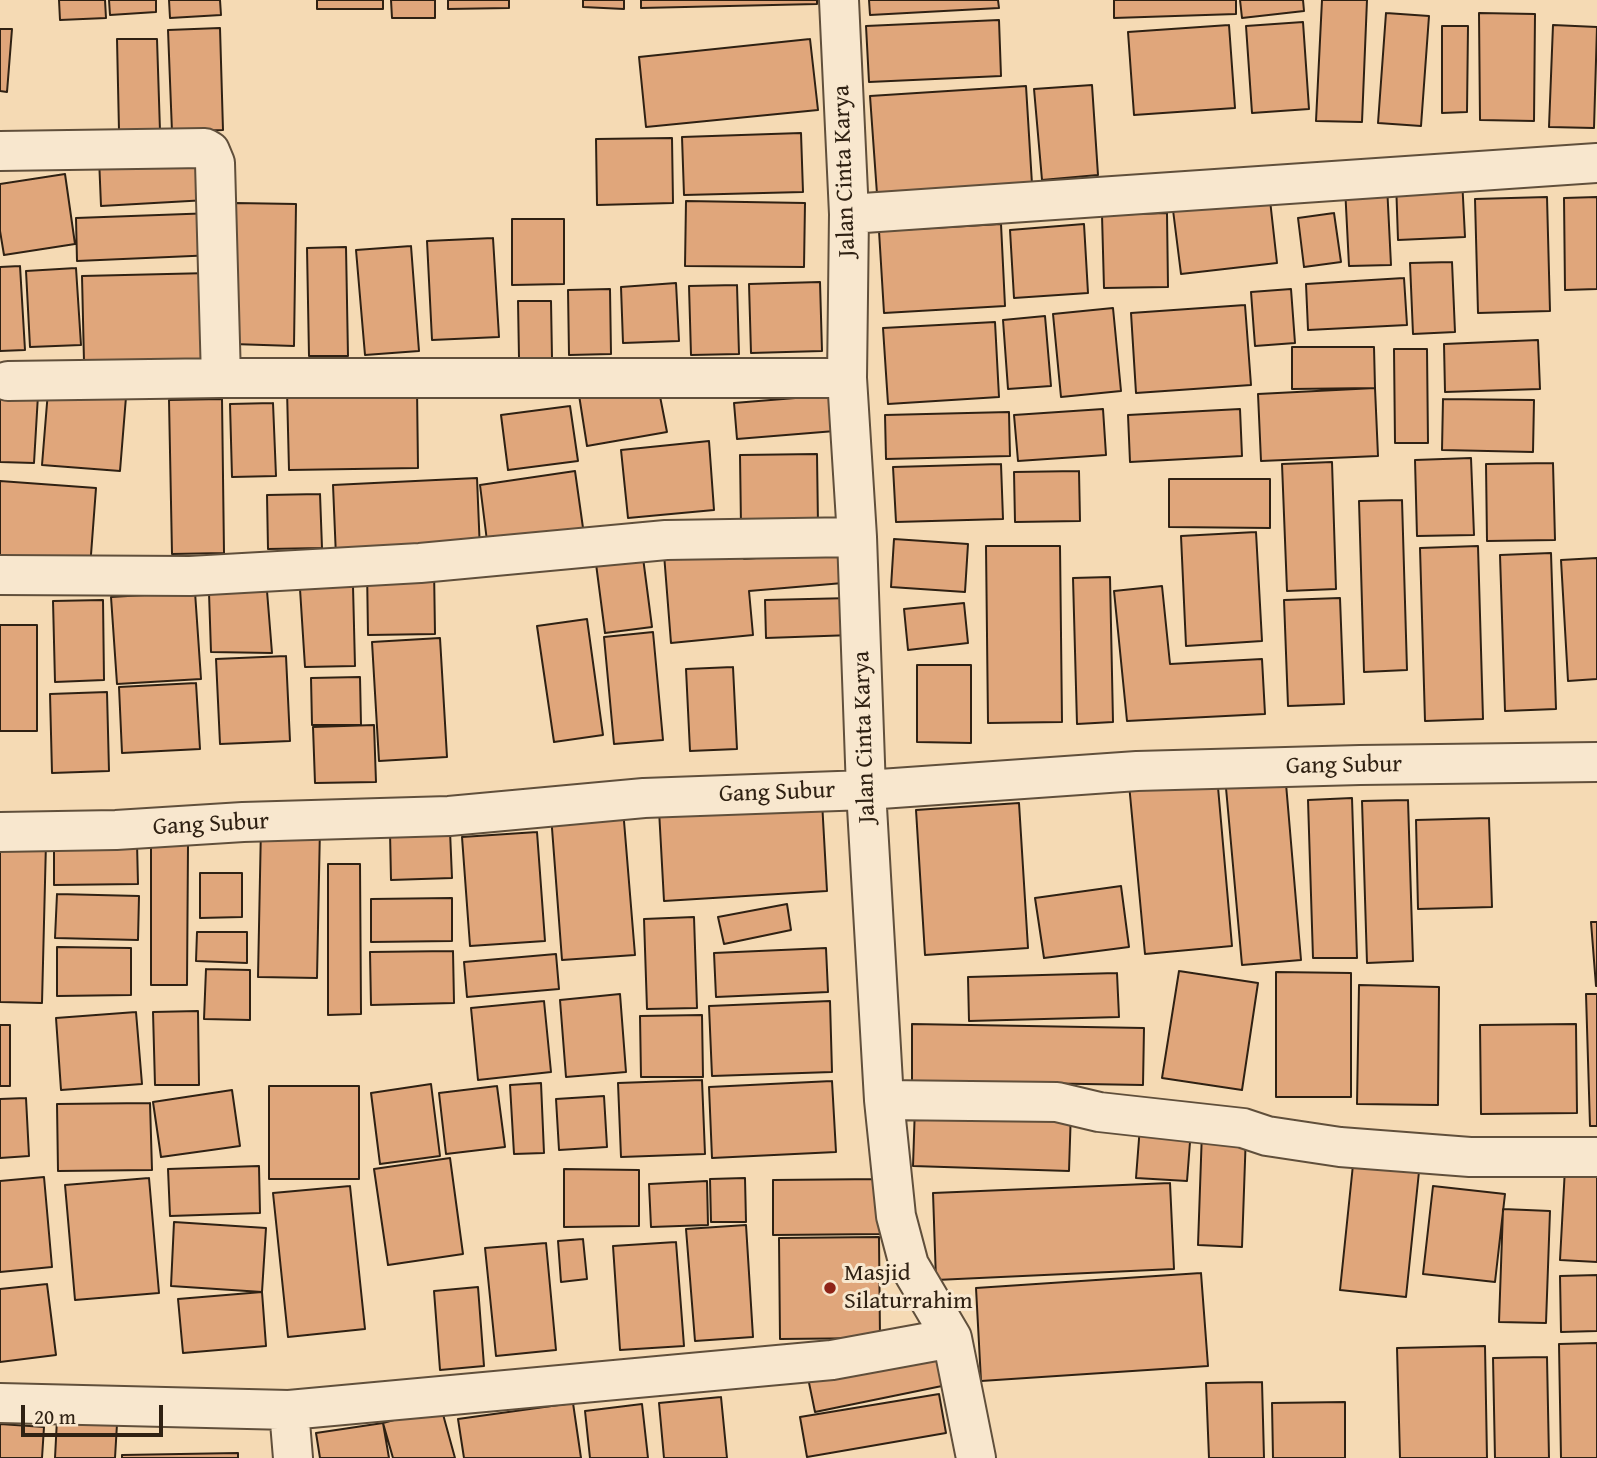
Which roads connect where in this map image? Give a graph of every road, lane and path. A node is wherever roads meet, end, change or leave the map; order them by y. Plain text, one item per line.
1 (839, 0) edge
2 (0, 151) edge
3 (1597, 163) edge
4 (849, 214) junction
5 (221, 378) junction
6 (847, 378) junction
7 (8, 380) dead end
8 (857, 537) junction
9 (0, 575) edge
10 (1597, 762) edge
11 (866, 789) junction
12 (0, 832) edge
13 (884, 1100) junction
14 (1597, 1157) edge
15 (951, 1338) junction
16 (0, 1403) edge
17 (289, 1410) junction
18 (293, 1458) edge
19 (976, 1458) edge

1 - 4 street, Jalan Cinta Karya
2 - 5 street
3 - 4 street
4 - 6 street, Jalan Cinta Karya
5 - 6 street
5 - 7 street
6 - 8 street, Jalan Cinta Karya
8 - 9 street
8 - 11 street, Jalan Cinta Karya
10 - 11 street, Gang Subur
11 - 12 street, Gang Subur
11 - 13 street, Jalan Cinta Karya
13 - 14 street
13 - 15 street, Jalan Cinta Karya
15 - 17 street
15 - 19 street, Jalan Cinta Karya
16 - 17 street
17 - 18 street

